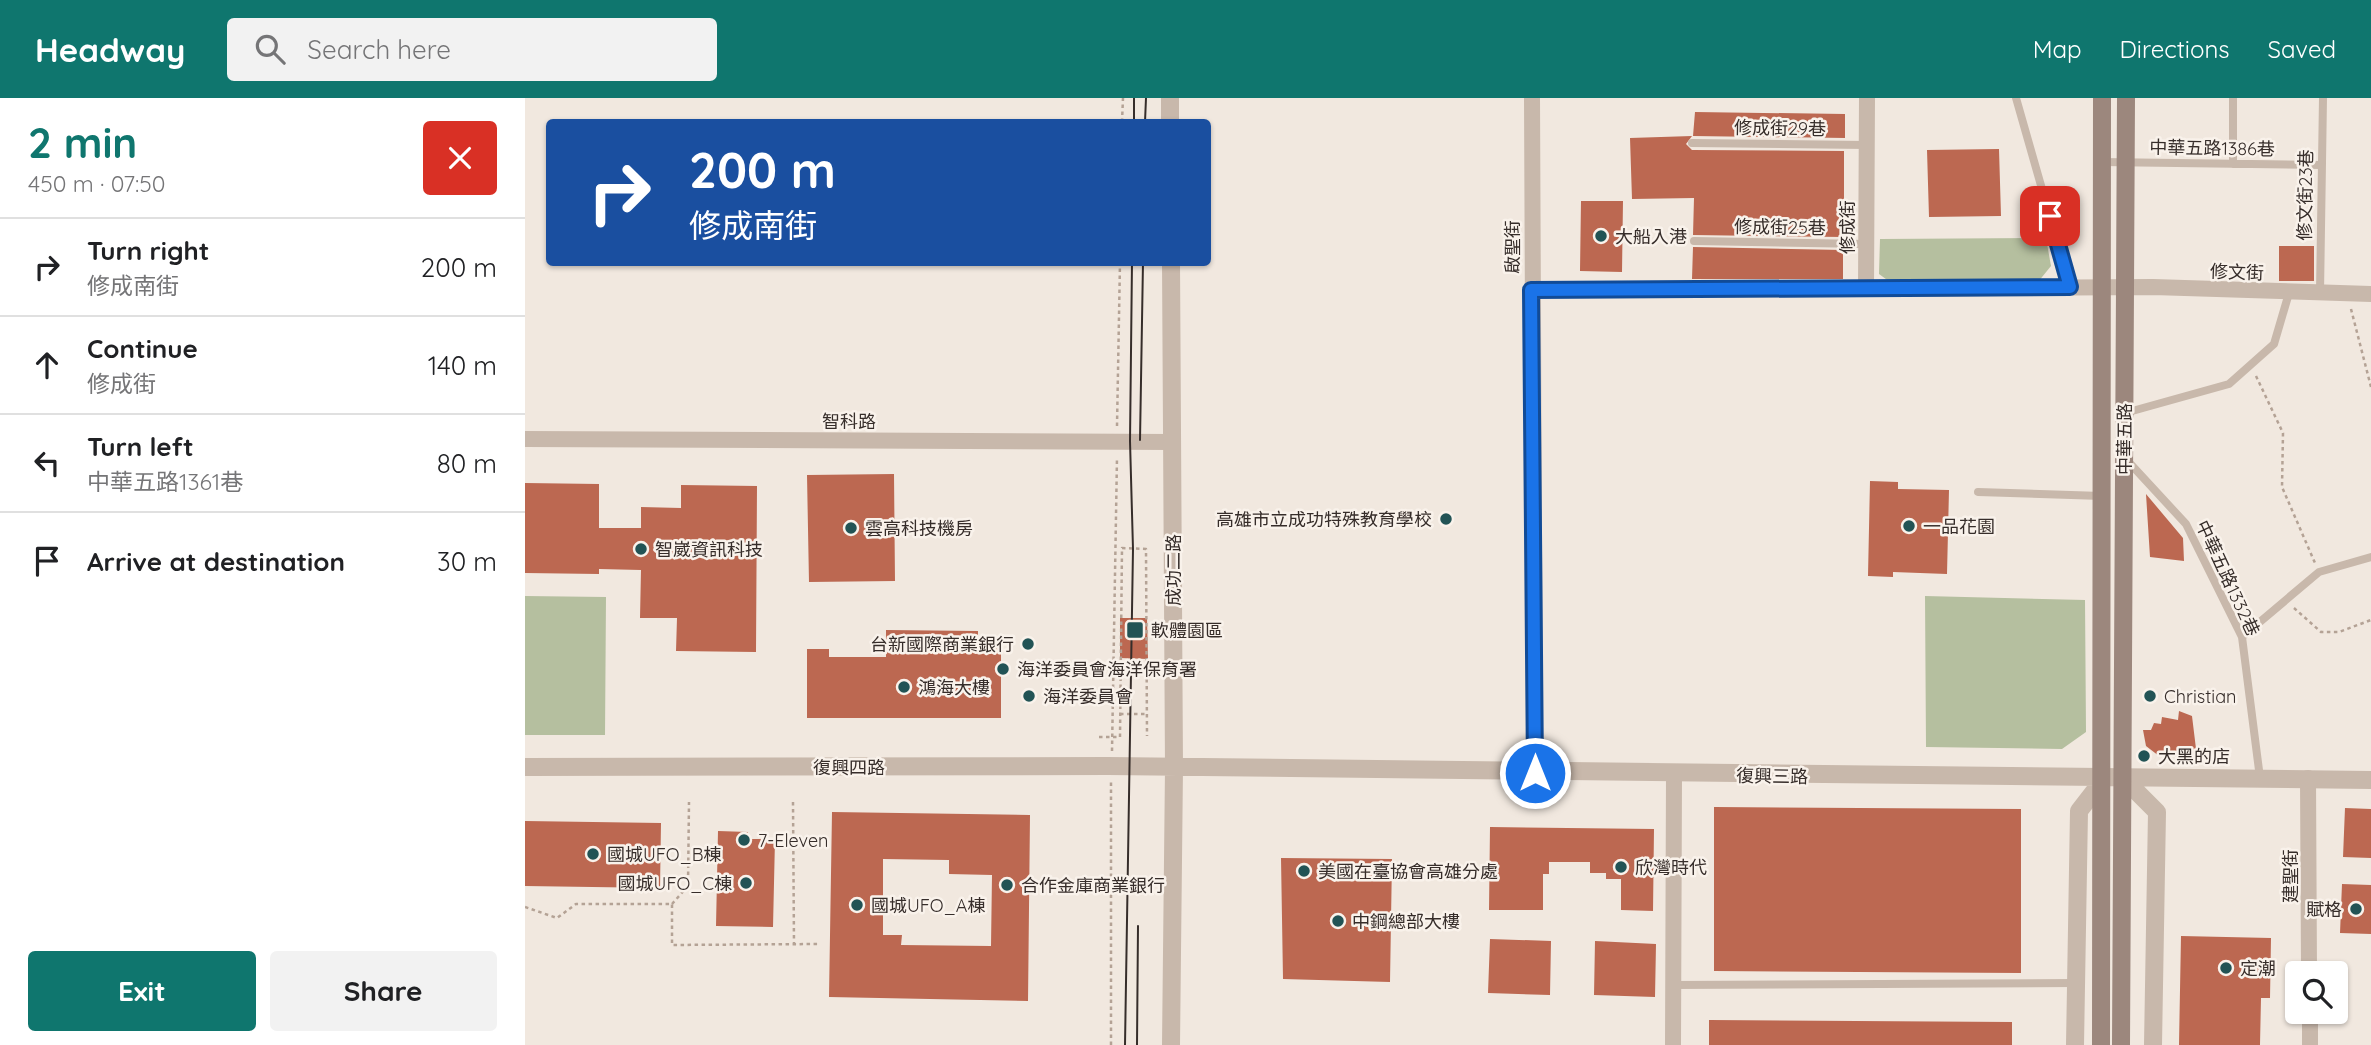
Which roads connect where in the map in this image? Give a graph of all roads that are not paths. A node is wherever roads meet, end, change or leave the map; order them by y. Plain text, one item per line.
1 (1170, 98) edge
2 (1532, 98) edge
3 (1867, 98) edge
4 (2016, 98) edge
5 (2102, 98) edge
6 (2126, 98) edge
7 (2233, 98) edge
8 (2323, 98) edge
9 (1170, 119) edge
10 (1692, 143) dead end
11 (1867, 145) junction
12 (2102, 162) junction
13 (2125, 163) junction
14 (2233, 164) junction
15 (2321, 166) junction
16 (1694, 242) dead end
17 (1866, 244) junction
18 (1171, 266) edge
19 (2070, 287) junction
20 (2102, 288) junction
21 (2124, 288) junction
22 (1866, 289) junction
23 (1531, 290) junction
24 (2290, 293) junction
25 (2320, 293) junction
26 (2371, 294) edge
27 (2124, 414) junction
28 (525, 439) edge
29 (1173, 442) junction
30 (2124, 456) junction
31 (1977, 492) dead end
32 (2102, 496) junction
33 (2371, 557) edge
34 (2242, 637) junction
35 (525, 767) edge
36 (1174, 768) junction
37 (1535, 773) junction
38 (1674, 775) junction
39 (2260, 778) junction
40 (2308, 778) junction
41 (2103, 780) junction
42 (2125, 780) junction
43 (2371, 780) edge
44 (2309, 961) edge
45 (2076, 983) junction
46 (1673, 985) junction
47 (2310, 1024) edge
48 (1171, 1045) edge
49 (1672, 1045) edge
50 (2075, 1045) edge
51 (2101, 1045) edge
52 (2121, 1045) edge
53 (2153, 1045) edge
54 (2310, 1045) edge

1 - 9 street
2 - 23 street, 啟聖街
3 - 11 street, 修成街
4 - 19 lane
5 - 12 main road, 中華五路
6 - 13 main road, 中華五路
7 - 14 lane
8 - 15 lane, 修文街23巷
10 - 11 lane, 修成街29巷
11 - 17 street, 修成街
12 - 13 lane, 中華五路1386巷
12 - 20 main road, 中華五路
13 - 14 lane, 中華五路1386巷
13 - 21 main road, 中華五路
14 - 15 lane, 中華五路1386巷
15 - 25 lane, 修文街23巷
16 - 17 lane, 修成街25巷
17 - 22 street, 修成街
18 - 29 street, 成功二路
19 - 20 street
19 - 22 street
20 - 21 street, 修文街
20 - 32 main road, 中華五路
21 - 24 street, 修文街
21 - 27 main road, 中華五路
22 - 23 street
23 - 37 street, 啟聖街
24 - 25 street, 修文街
24 - 27 lane
25 - 26 street, 修文街
27 - 30 main road, 中華五路
28 - 29 street, 智科路
29 - 36 street, 成功二路
30 - 34 lane, 中華五路1332巷
30 - 42 main road, 中華五路
31 - 32 lane
32 - 41 main road, 中華五路
33 - 34 lane
34 - 39 lane, 中華五路1332巷
35 - 36 street, 復興四路
36 - 37 street, 復興三路
36 - 48 street, 成功二路
37 - 38 street, 復興三路
38 - 41 street, 復興三路
38 - 46 street
39 - 40 street, 復興三路
39 - 42 street, 復興三路
40 - 43 street, 復興三路
40 - 44 street, 建聖街
41 - 42 street, 復興三路
41 - 45 street
41 - 51 main road, 中華五路
42 - 52 main road, 中華五路
42 - 53 street
45 - 46 lane
45 - 50 street
46 - 49 street
47 - 54 street

